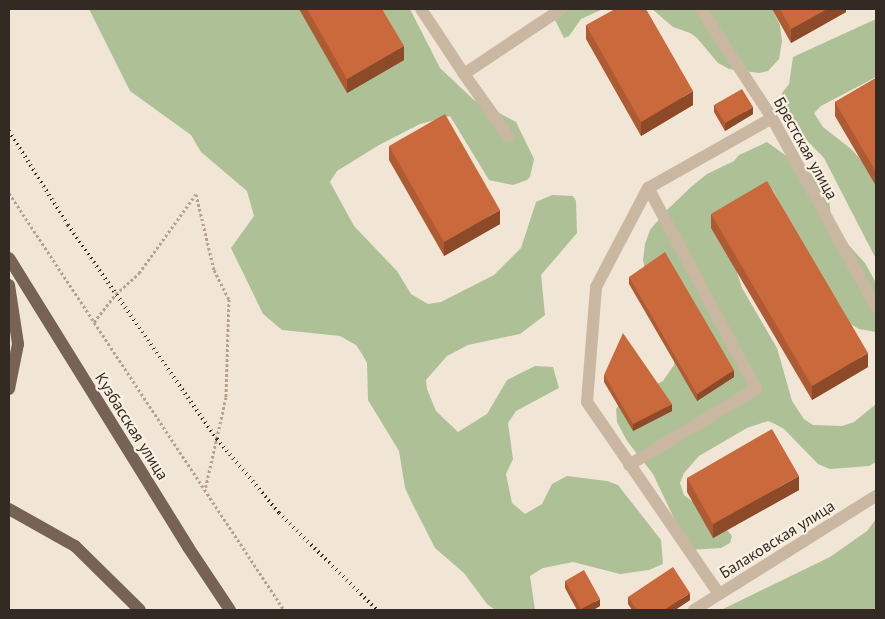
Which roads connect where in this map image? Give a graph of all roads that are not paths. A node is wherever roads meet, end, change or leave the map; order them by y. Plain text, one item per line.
1 (422, 9) edge
2 (561, 9) edge
3 (701, 9) edge
4 (464, 74) junction
5 (772, 118) junction
6 (508, 136) dead end
7 (648, 188) junction
8 (9, 258) edge
9 (9, 285) edge
10 (876, 307) edge
11 (9, 389) edge
12 (629, 465) junction
13 (876, 496) edge
14 (9, 510) edge
15 (719, 594) junction
16 (140, 610) edge
17 (230, 610) edge
18 (694, 610) edge

1 - 4 street
2 - 4 street
3 - 5 street, Брестская улица
4 - 6 street
5 - 7 street
5 - 10 street, Брестская улица
7 - 12 street
7 - 12 street
8 - 17 main road, Кузбасская улица
9 - 11 main road
12 - 15 street
13 - 15 street, Балаковская улица
14 - 16 main road
15 - 18 street, Балаковская улица

